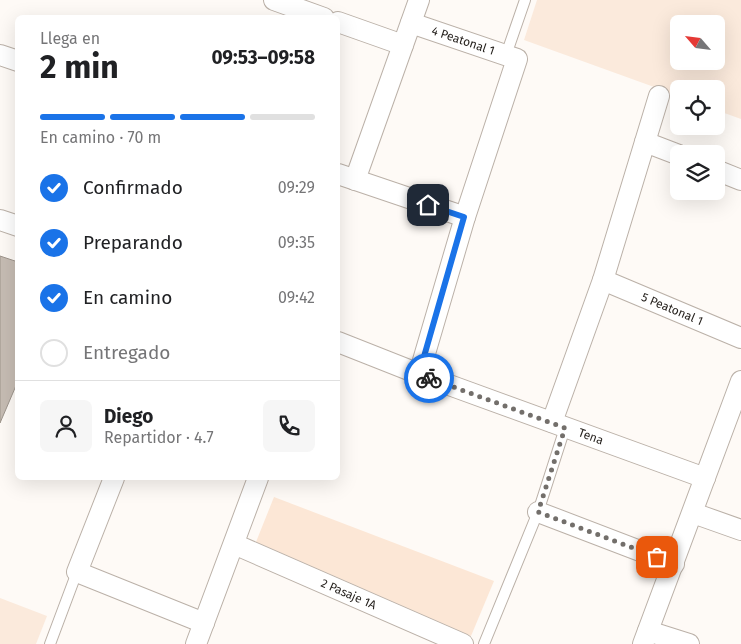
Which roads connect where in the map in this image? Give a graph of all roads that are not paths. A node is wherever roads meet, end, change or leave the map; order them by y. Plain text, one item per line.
1 (274, 0) edge
2 (418, 0) edge
3 (525, 0) edge
4 (316, 15) edge
5 (340, 23) edge
6 (410, 23) junction
7 (403, 45) junction
8 (0, 55) edge
9 (511, 57) junction
10 (15, 60) edge
11 (659, 96) dead end
12 (645, 142) junction
13 (670, 152) edge
14 (725, 174) edge
15 (346, 177) edge
16 (741, 180) edge
17 (464, 217) junction
18 (0, 220) edge
19 (15, 225) edge
20 (603, 280) junction
21 (741, 338) edge
22 (340, 343) edge
23 (419, 374) junction
24 (741, 381) edge
25 (559, 425) junction
26 (705, 478) junction
27 (113, 480) edge
28 (257, 480) edge
29 (538, 512) junction
30 (693, 513) junction
31 (741, 530) edge
32 (234, 544) junction
33 (674, 564) junction
34 (77, 572) junction
35 (204, 623) junction
36 (646, 637) edge
37 (50, 644) edge
38 (196, 644) edge
39 (463, 644) edge
40 (484, 644) edge
41 (689, 644) edge

1 - 4 street
2 - 6 street
3 - 9 lane
5 - 7 street
6 - 7 street
6 - 9 street, 4 Peatonal 1
7 - 15 street
8 - 10 street
9 - 17 street
11 - 12 street
12 - 13 street
12 - 20 street
14 - 16 street
15 - 17 street
17 - 23 street
18 - 19 street
20 - 21 street, 5 Peatonal 1
20 - 25 street
22 - 23 street, Tena
23 - 25 street, Tena
24 - 26 street
25 - 26 street, Tena
25 - 29 lane
26 - 30 street
27 - 34 street
28 - 32 street
29 - 33 street
29 - 40 lane
30 - 31 street
30 - 33 street
32 - 35 street
32 - 39 street, 2 Pasaje 1A
33 - 36 street
34 - 35 street
34 - 37 lane
35 - 38 street
36 - 41 street

